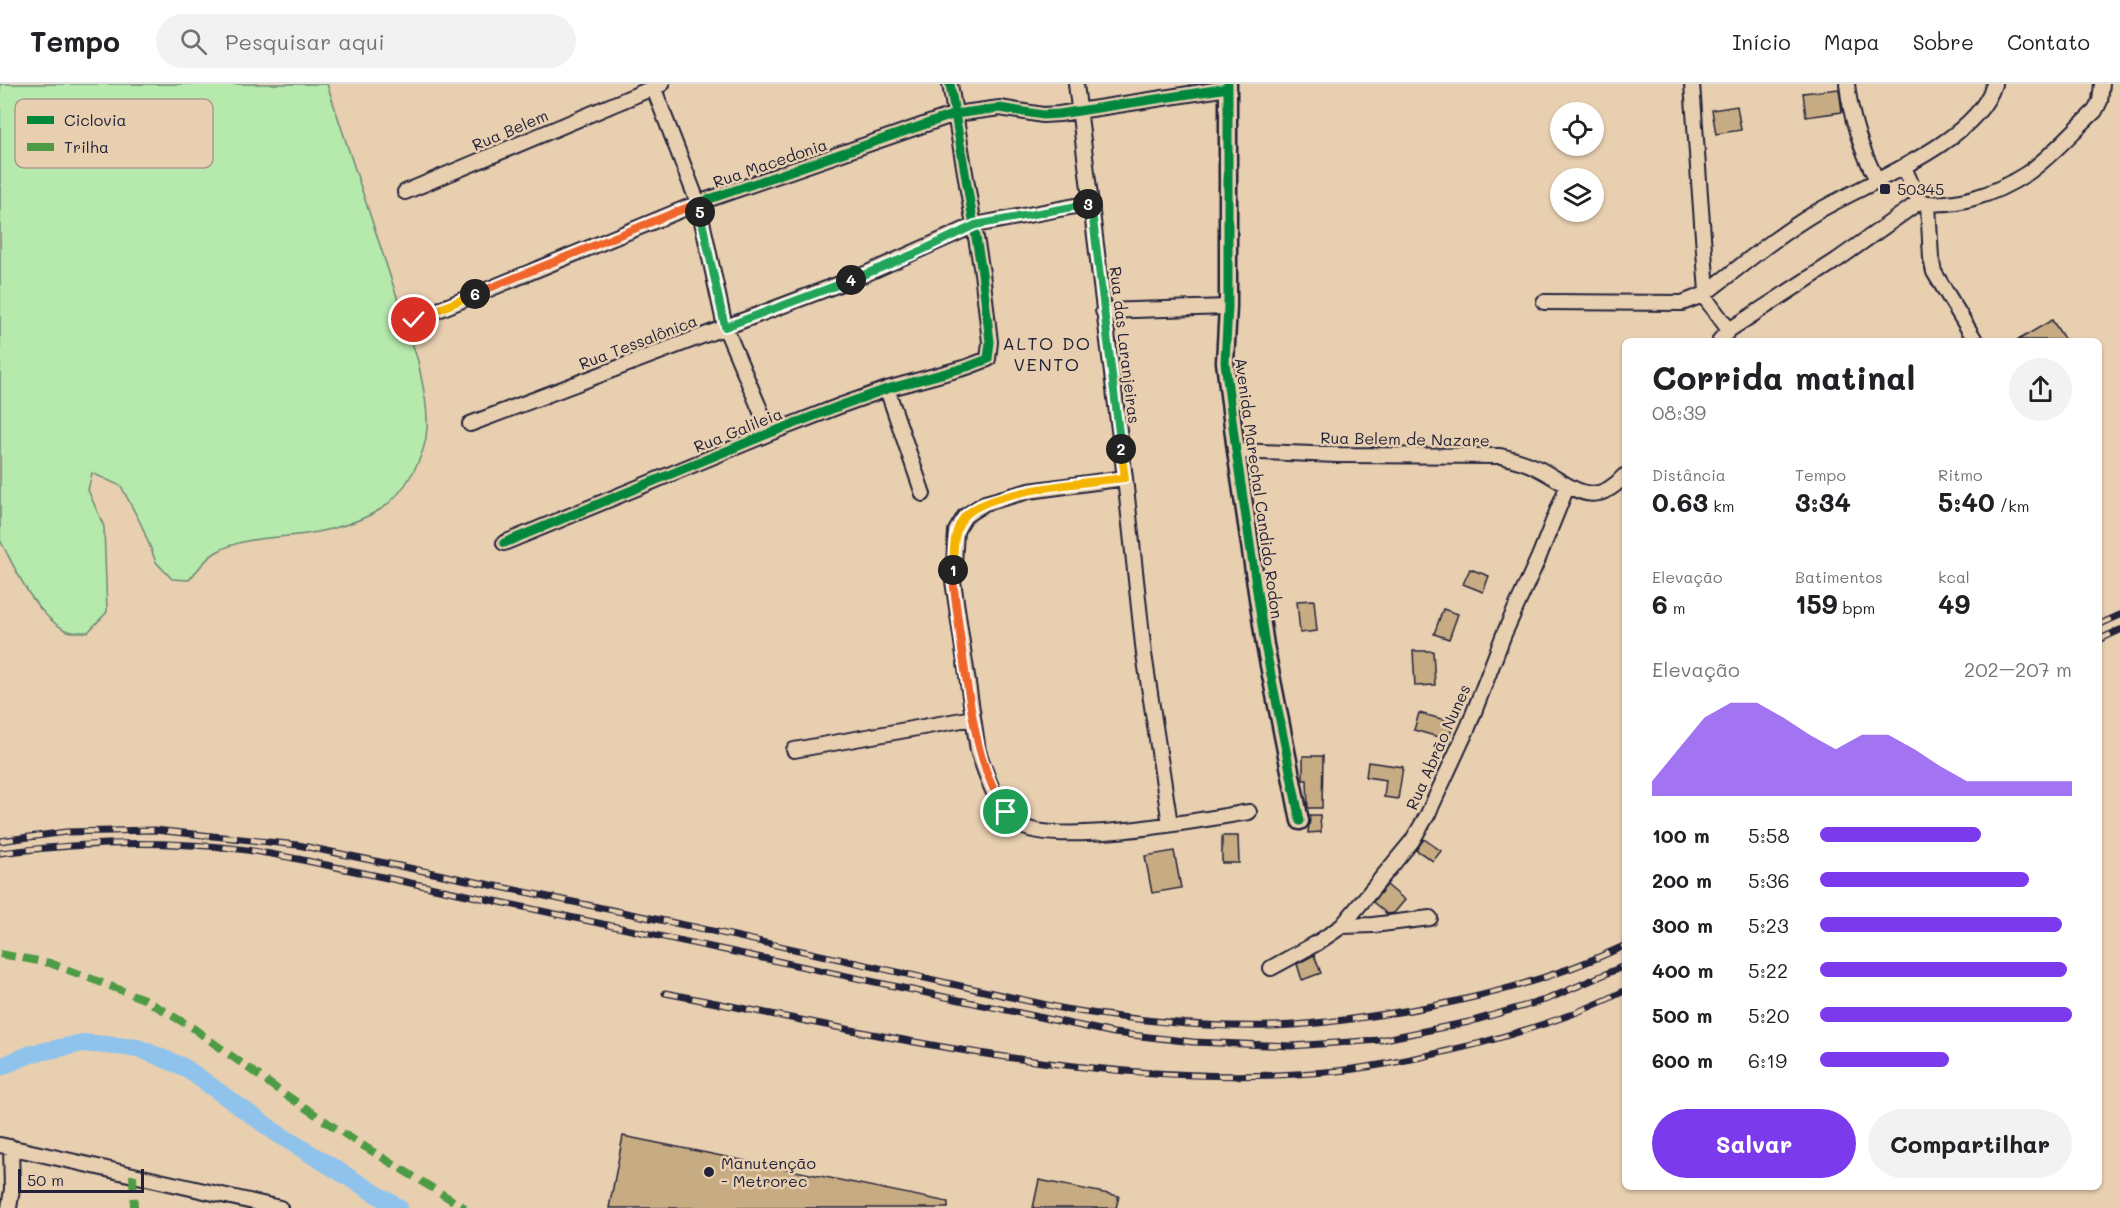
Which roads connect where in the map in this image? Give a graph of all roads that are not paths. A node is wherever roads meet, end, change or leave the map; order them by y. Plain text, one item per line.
1 (950, 84) edge
2 (1076, 84) edge
3 (1692, 84) edge
4 (1847, 84) edge
5 (1994, 84) edge
6 (2103, 84) edge
7 (656, 85) edge
8 (1228, 86) edge
9 (1080, 110) junction
10 (955, 114) junction
11 (1904, 167) junction
12 (1877, 180) junction
13 (405, 192) dead end
14 (698, 203) junction
15 (1091, 203) junction
16 (1923, 203) junction
17 (975, 225) junction
18 (1705, 293) junction
19 (1544, 302) dead end
20 (1228, 307) junction
21 (1103, 311) junction
22 (414, 320) dead end
23 (725, 327) junction
24 (1724, 335) edge
25 (1974, 338) edge
26 (887, 389) junction
27 (470, 424) dead end
28 (770, 433) junction
29 (1236, 451) junction
30 (1125, 478) junction
31 (1622, 478) edge
32 (1567, 487) junction
33 (922, 494) dead end
34 (504, 543) dead end
35 (973, 718) junction
36 (794, 750) dead end
37 (1249, 812) dead end
38 (1300, 821) dead end
39 (1170, 824) junction
40 (1430, 918) dead end
41 (1342, 926) junction
42 (1270, 968) dead end
43 (5, 1146) edge
44 (9, 1208) edge
45 (280, 1208) edge

1 - 10 street
2 - 9 street, Rua das Laranjeiras
3 - 18 street
4 - 12 street
5 - 11 street
6 - 16 street
7 - 13 street, Rua Belem
7 - 14 street
8 - 9 street, Rua Macedonia
8 - 20 street, Avenida Marechal Candido Rodon
9 - 10 street, Rua Macedonia
9 - 15 street, Rua das Laranjeiras
10 - 14 street, Rua Macedonia
10 - 17 street
11 - 12 street
11 - 16 street
12 - 18 street
14 - 22 street, Rua Macedonia
14 - 23 street
15 - 17 street, Rua Tessalônica
15 - 21 street, Rua das Laranjeiras
16 - 24 street
16 - 25 street
17 - 23 street, Rua Tessalônica
17 - 26 street, Rua Galileia
18 - 19 street
18 - 24 street
20 - 21 street
20 - 29 street, Avenida Marechal Candido Rodon
21 - 30 street, Rua das Laranjeiras
23 - 27 street, Rua Tessalônica
23 - 28 street
26 - 28 street, Rua Galileia
26 - 33 street
28 - 34 street, Rua Galileia
29 - 32 street, Rua Belem de Nazare
29 - 38 street, Avenida Marechal Candido Rodon
30 - 35 street
30 - 39 street, Rua das Laranjeiras
31 - 32 street
32 - 41 street, Rua Abrão Nunes
35 - 36 street
35 - 39 street
37 - 39 street
40 - 41 street
41 - 42 street, Rua Abrão Nunes
43 - 44 street
43 - 45 street

